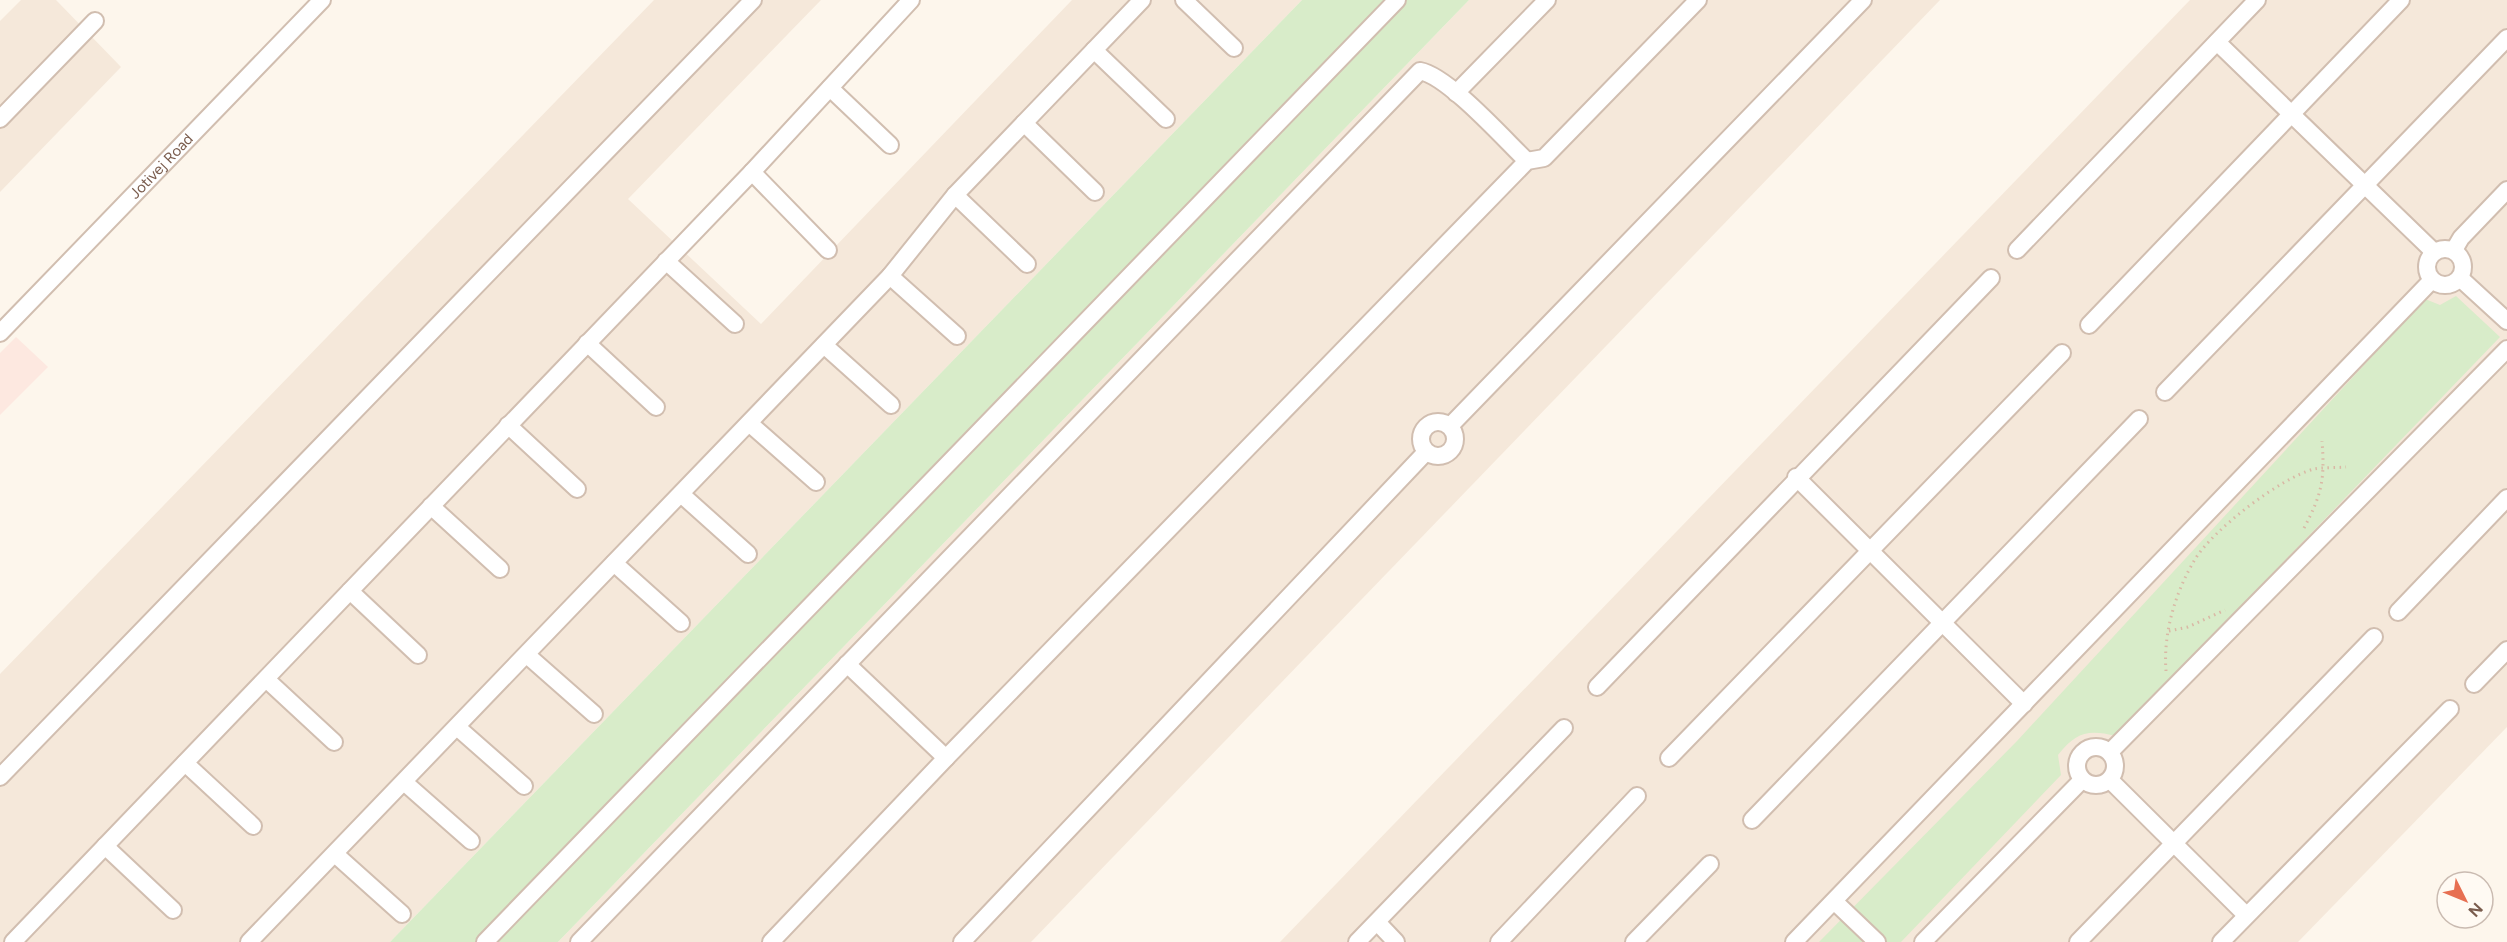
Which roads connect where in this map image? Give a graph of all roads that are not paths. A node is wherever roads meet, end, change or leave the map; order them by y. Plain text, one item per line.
1 (322, 0) edge
2 (753, 0) edge
3 (911, 0) edge
4 (1142, 0) edge
5 (1184, 0) edge
6 (1397, 0) edge
7 (1547, 0) edge
8 (1698, 0) edge
9 (1863, 0) edge
10 (2257, 0) edge
11 (2402, 0) edge
12 (95, 21) dead end
13 (2507, 38) edge
14 (2217, 42) junction
15 (1234, 48) dead end
16 (1094, 50) junction
17 (830, 88) junction
18 (1456, 93) junction
19 (2292, 114) junction
20 (0, 119) edge
21 (1166, 119) dead end
22 (1024, 123) junction
23 (890, 145) dead end
24 (1527, 161) junction
25 (752, 172) junction
26 (2365, 185) junction
27 (2507, 190) edge
28 (1095, 192) dead end
29 (955, 195) junction
30 (828, 250) dead end
31 (2017, 250) dead end
32 (2454, 250) junction
33 (2434, 252) junction
34 (666, 261) junction
35 (1027, 264) dead end
36 (890, 276) junction
37 (1991, 278) dead end
38 (2460, 278) junction
39 (2432, 280) junction
40 (2507, 321) edge
41 (735, 324) dead end
42 (2089, 325) dead end
43 (0, 333) edge
44 (957, 336) dead end
45 (587, 343) junction
46 (824, 345) junction
47 (2507, 350) edge
48 (2062, 353) dead end
49 (2165, 392) dead end
50 (891, 405) dead end
51 (656, 406) dead end
52 (2139, 419) dead end
53 (749, 423) junction
54 (508, 425) junction
55 (1450, 426) junction
56 (1426, 452) junction
57 (1797, 477) junction
58 (816, 482) dead end
59 (577, 489) dead end
60 (681, 494) junction
61 (2507, 498) edge
62 (431, 506) junction
63 (1870, 550) junction
64 (748, 554) dead end
65 (614, 563) junction
66 (500, 569) dead end
67 (350, 591) junction
68 (2398, 612) dead end
69 (681, 623) dead end
70 (1943, 623) junction
71 (2374, 637) dead end
72 (2507, 650) edge
73 (418, 655) dead end
74 (527, 655) junction
75 (847, 664) junction
76 (266, 679) junction
77 (2474, 684) dead end
78 (1597, 687) dead end
79 (2024, 704) junction
80 (2450, 709) dead end
81 (594, 714) dead end
82 (457, 727) junction
83 (1564, 728) dead end
84 (334, 742) dead end
85 (2110, 752) junction
86 (946, 758) junction
87 (1669, 758) dead end
88 (185, 763) junction
89 (0, 777) edge
90 (2082, 780) junction
91 (2110, 780) junction
92 (404, 782) junction
93 (524, 786) dead end
94 (1637, 796) dead end
95 (1752, 820) dead end
96 (253, 826) dead end
97 (471, 842) dead end
98 (2174, 844) junction
99 (105, 846) junction
100 (335, 854) junction
101 (1710, 864) dead end
102 (1834, 901) junction
103 (173, 910) dead end
104 (402, 914) dead end
105 (2246, 915) junction
106 (1377, 922) junction
107 (13, 942) edge
108 (249, 942) edge
109 (486, 942) edge
110 (579, 942) edge
111 (771, 942) edge
112 (962, 942) edge
113 (1357, 942) edge
114 (1396, 942) edge
115 (1499, 942) edge
116 (1634, 942) edge
117 (1794, 942) edge
118 (1877, 942) edge
119 (1923, 942) edge
120 (2078, 942) edge
121 (2221, 942) edge

1 - 43 street, Jotivej Road
2 - 89 street
3 - 17 street
4 - 16 street
5 - 15 street
6 - 109 street
7 - 18 street
8 - 24 street
9 - 55 street
10 - 14 street
11 - 19 street
12 - 20 street
13 - 26 street
14 - 19 street
14 - 31 street
16 - 21 street
16 - 22 street
17 - 23 street
17 - 25 street
18 - 24 street
18 - 75 street
19 - 26 street
19 - 42 street
22 - 28 street
22 - 29 street
24 - 86 street
25 - 30 street
25 - 34 street
26 - 33 street
26 - 49 street
27 - 32 street
29 - 35 street
29 - 36 street
32 - 33 street
32 - 38 street
33 - 39 street
34 - 41 street
34 - 45 street
36 - 44 street
36 - 46 street
37 - 57 street
38 - 39 street
38 - 40 street
39 - 79 street
45 - 51 street
45 - 54 street
46 - 50 street
46 - 53 street
47 - 85 street
48 - 63 street
52 - 70 street
53 - 58 street
53 - 60 street
54 - 59 street
54 - 62 street
55 - 56 street
55 - 56 street
56 - 112 street
57 - 63 street
57 - 78 street
60 - 64 street
60 - 65 street
61 - 68 street
62 - 66 street
62 - 67 street
63 - 70 street
63 - 87 street
65 - 69 street
65 - 74 street
67 - 73 street
67 - 76 street
70 - 79 street
70 - 95 street
71 - 98 street
72 - 77 street
74 - 81 street
74 - 82 street
75 - 86 street
75 - 110 street
76 - 84 street
76 - 88 street
79 - 102 street
80 - 105 street
82 - 92 street
82 - 93 street
83 - 106 street
85 - 90 street
85 - 91 street
86 - 111 street
88 - 96 street
88 - 99 street
90 - 91 street
90 - 119 street
91 - 98 street
92 - 97 street
92 - 100 street
94 - 115 street
98 - 105 street
98 - 120 street
99 - 103 street
99 - 107 street
100 - 104 street
100 - 108 street
101 - 116 street
102 - 117 street
102 - 118 street
105 - 121 street
106 - 113 street
106 - 114 street

